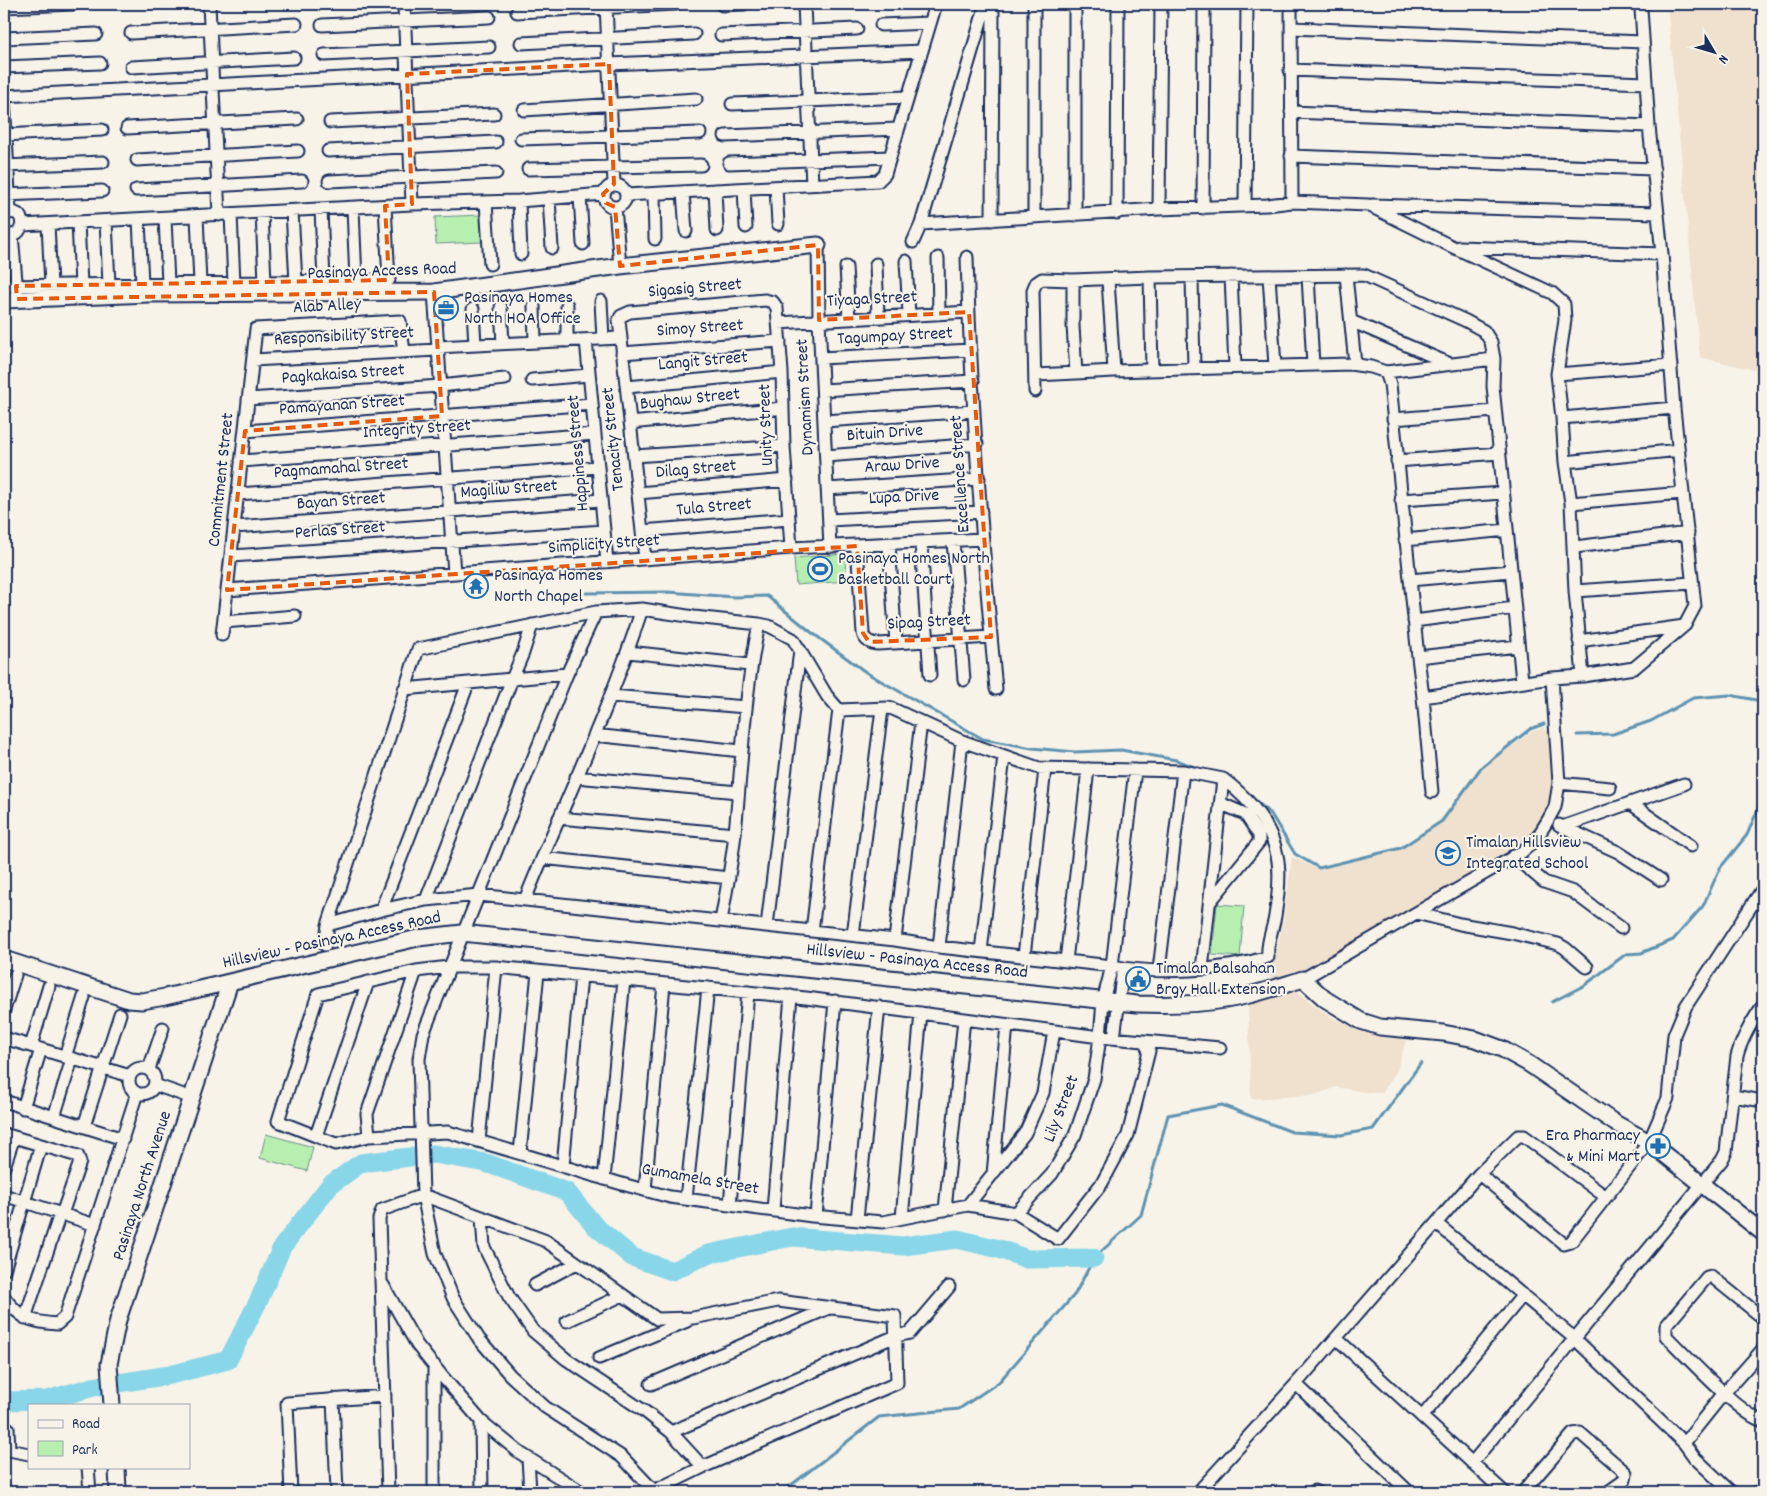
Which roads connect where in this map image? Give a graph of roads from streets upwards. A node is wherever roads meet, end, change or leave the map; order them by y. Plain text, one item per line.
1 (74, 4) edge
2 (209, 4) edge
3 (404, 4) edge
4 (676, 4) edge
5 (744, 4) edge
6 (804, 4) edge
7 (936, 4) edge
8 (986, 4) edge
9 (993, 4) edge
10 (1034, 4) edge
11 (1075, 4) edge
12 (1118, 4) edge
13 (1161, 4) edge
14 (1204, 4) edge
15 (1247, 4) edge
16 (1291, 4) edge
17 (1639, 4) edge
18 (722, 5) edge
19 (606, 6) edge
20 (4, 7) edge
21 (517, 12) dead end
22 (489, 17) dead end
23 (405, 21) junction
24 (930, 23) junction
25 (296, 24) dead end
26 (322, 25) dead end
27 (881, 25) dead end
28 (1291, 28) junction
29 (211, 29) junction
30 (857, 29) dead end
31 (805, 31) junction
32 (131, 33) dead end
33 (96, 34) dead end
34 (694, 34) dead end
35 (721, 35) dead end
36 (4, 38) edge
37 (608, 39) junction
38 (1643, 42) junction
39 (521, 43) dead end
40 (489, 47) dead end
41 (406, 51) junction
42 (922, 51) junction
43 (324, 55) dead end
44 (807, 56) junction
45 (294, 58) dead end
46 (212, 62) junction
47 (100, 63) dead end
48 (609, 64) junction
49 (131, 67) dead end
50 (4, 68) edge
51 (1290, 70) junction
52 (407, 74) junction
53 (1646, 83) junction
54 (213, 84) junction
55 (4, 96) edge
56 (907, 97) junction
57 (696, 99) dead end
58 (808, 101) junction
59 (732, 104) dead end
60 (611, 105) junction
61 (524, 110) dead end
62 (1291, 112) junction
63 (494, 114) dead end
64 (409, 118) junction
65 (296, 119) dead end
66 (330, 122) dead end
67 (215, 123) junction
68 (1649, 126) junction
69 (127, 128) dead end
70 (898, 129) junction
71 (102, 130) dead end
72 (700, 133) dead end
73 (810, 133) junction
74 (5, 135) edge
75 (612, 136) junction
76 (725, 136) dead end
77 (521, 139) dead end
78 (496, 142) dead end
79 (410, 146) junction
80 (328, 150) dead end
81 (298, 151) dead end
82 (217, 155) junction
83 (1291, 156) junction
84 (890, 157) junction
85 (137, 160) dead end
86 (811, 160) junction
87 (104, 162) dead end
88 (729, 163) dead end
89 (701, 165) dead end
90 (6, 166) edge
91 (613, 167) junction
92 (528, 169) dead end
93 (1654, 169) junction
94 (496, 173) dead end
95 (411, 177) junction
96 (302, 181) dead end
97 (329, 181) dead end
98 (614, 184) junction
99 (218, 185) junction
100 (812, 185) junction
101 (776, 187) junction
102 (744, 188) junction
103 (136, 190) dead end
104 (715, 190) junction
105 (102, 191) dead end
106 (684, 192) junction
107 (603, 194) junction
108 (654, 194) junction
109 (6, 195) edge
110 (626, 195) junction
111 (580, 196) junction
112 (549, 198) junction
113 (519, 200) junction
114 (486, 202) junction
115 (1292, 202) junction
116 (412, 204) junction
117 (1368, 205) junction
118 (385, 206) junction
119 (1245, 206) junction
120 (615, 207) junction
121 (353, 208) junction
122 (1203, 208) junction
123 (321, 209) junction
124 (1159, 209) junction
125 (292, 211) junction
126 (7, 213) edge
127 (262, 213) junction
128 (1117, 213) junction
129 (1658, 213) junction
130 (225, 214) junction
131 (1075, 215) junction
132 (197, 216) junction
133 (1034, 217) junction
134 (165, 218) junction
135 (139, 219) junction
136 (992, 220) junction
137 (106, 221) junction
138 (78, 222) junction
139 (48, 224) junction
140 (778, 224) dead end
141 (921, 224) junction
142 (22, 225) junction
143 (746, 227) dead end
144 (717, 230) dead end
145 (686, 231) dead end
146 (8, 234) edge
147 (655, 238) dead end
148 (913, 242) dead end
149 (583, 244) dead end
150 (818, 245) joint
151 (1453, 247) junction
152 (552, 248) dead end
153 (522, 254) dead end
154 (1662, 254) junction
155 (967, 257) dead end
156 (938, 258) dead end
157 (906, 261) dead end
158 (490, 264) dead end
159 (876, 264) dead end
160 (620, 266) junction
161 (846, 267) dead end
162 (1346, 275) junction
163 (1231, 276) junction
164 (1269, 276) junction
165 (1308, 276) junction
166 (1150, 277) junction
167 (1192, 277) junction
168 (1073, 280) junction
169 (1108, 280) junction
170 (324, 281) junction
171 (356, 281) junction
172 (265, 282) junction
173 (296, 282) junction
174 (200, 283) junction
175 (234, 283) junction
176 (80, 284) junction
177 (109, 284) junction
178 (142, 284) junction
179 (168, 284) junction
180 (51, 285) junction
181 (4, 286) edge
182 (434, 292) junction
183 (12, 295) edge
184 (601, 301) dead end
185 (773, 302) joint
186 (567, 305) dead end
187 (534, 306) dead end
188 (501, 307) dead end
189 (473, 310) dead end
190 (969, 312) junction
191 (939, 314) junction
192 (909, 315) junction
193 (621, 316) joint
194 (878, 317) junction
195 (849, 319) junction
196 (820, 320) junction
197 (1351, 321) junction
198 (778, 323) junction
199 (256, 329) joint
200 (620, 338) junction
201 (603, 339) junction
202 (586, 340) junction
203 (567, 341) junction
204 (780, 341) junction
205 (535, 342) junction
206 (503, 344) junction
207 (475, 345) junction
208 (437, 349) junction
209 (971, 350) junction
210 (404, 352) junction
211 (622, 352) junction
212 (821, 358) junction
213 (1494, 359) junction
214 (253, 360) junction
215 (1355, 364) junction
216 (1450, 364) junction
217 (1313, 365) junction
218 (1670, 365) junction
219 (1275, 366) junction
220 (1234, 367) junction
221 (1194, 368) junction
222 (1152, 370) junction
223 (1114, 371) junction
224 (782, 372) junction
225 (1386, 372) junction
226 (1076, 373) junction
227 (1557, 374) junction
228 (589, 375) junction
229 (1036, 375) junction
230 (505, 380) dead end
231 (532, 380) dead end
232 (972, 381) junction
233 (440, 386) junction
234 (627, 387) junction
235 (823, 390) junction
236 (1035, 391) dead end
237 (248, 399) junction
238 (592, 404) junction
239 (783, 408) junction
240 (1674, 408) junction
241 (974, 411) junction
242 (1495, 411) junction
243 (442, 416) junction
244 (1562, 418) junction
245 (1393, 420) junction
246 (824, 421) junction
247 (630, 423) junction
248 (245, 431) junction
249 (595, 434) junction
250 (976, 444) junction
251 (444, 445) junction
252 (784, 446) junction
253 (1679, 450) junction
254 (1499, 453) junction
255 (634, 456) junction
256 (826, 456) junction
257 (242, 461) junction
258 (1397, 461) junction
259 (1565, 462) junction
260 (598, 467) junction
261 (447, 478) junction
262 (979, 479) junction
263 (787, 480) junction
264 (827, 489) junction
265 (638, 493) junction
266 (1503, 493) junction
267 (1682, 493) junction
268 (238, 494) junction
269 (601, 500) junction
270 (1401, 500) junction
271 (1571, 503) junction
272 (449, 512) junction
273 (981, 512) junction
274 (789, 519) junction
275 (829, 520) junction
276 (234, 528) junction
277 (1507, 530) junction
278 (604, 531) junction
279 (642, 531) junction
280 (1688, 533) junction
281 (983, 539) junction
282 (1406, 540) junction
283 (452, 541) junction
284 (953, 541) junction
285 (921, 542) junction
286 (889, 544) junction
287 (856, 546) junction
288 (830, 547) junction
289 (791, 548) junction
290 (1574, 548) junction
291 (231, 556) junction
292 (645, 560) junction
293 (607, 562) junction
294 (1511, 571) junction
295 (454, 573) junction
296 (1410, 580) junction
297 (1692, 583) junction
298 (227, 590) junction
299 (1575, 591) junction
300 (1514, 608) junction
301 (642, 609) junction
302 (596, 612) junction
303 (295, 616) dead end
304 (1414, 621) junction
305 (224, 622) junction
306 (759, 624) junction
307 (532, 625) junction
308 (1685, 625) junction
309 (222, 636) dead end
310 (991, 637) junction
311 (961, 639) junction
312 (928, 641) junction
313 (1579, 641) junction
314 (896, 643) junction
315 (1518, 646) junction
316 (800, 650) junction
317 (628, 652) junction
318 (1418, 657) junction
319 (750, 666) junction
320 (568, 674) junction
321 (930, 675) dead end
322 (1583, 676) junction
323 (1552, 678) junction
324 (512, 679) junction
325 (964, 680) dead end
326 (1522, 682) junction
327 (468, 684) junction
328 (996, 689) dead end
329 (404, 690) junction
330 (611, 696) junction
331 (1423, 697) junction
332 (746, 707) junction
333 (882, 709) junction
334 (839, 710) junction
335 (921, 722) junction
336 (594, 735) junction
337 (962, 740) junction
338 (741, 751) junction
339 (1004, 757) junction
340 (1045, 769) junction
341 (1088, 769) junction
342 (1135, 770) junction
343 (1182, 771) junction
344 (576, 778) junction
345 (1224, 779) junction
346 (1560, 784) junction
347 (1684, 784) dead end
348 (1610, 788) dead end
349 (738, 792) junction
350 (1432, 792) dead end
351 (1222, 804) junction
352 (1630, 804) junction
353 (559, 818) junction
354 (1548, 820) junction
355 (1562, 827) junction
356 (735, 834) junction
357 (1691, 846) dead end
358 (1513, 856) junction
359 (542, 858) junction
360 (729, 878) junction
361 (1661, 880) dead end
362 (1763, 888) edge
363 (479, 895) junction
364 (426, 900) junction
365 (525, 900) junction
366 (1210, 902) junction
367 (381, 910) junction
368 (1416, 912) junction
369 (721, 921) junction
370 (328, 925) junction
371 (767, 926) junction
372 (1621, 928) dead end
373 (812, 931) junction
374 (462, 933) junction
375 (853, 936) junction
376 (895, 940) junction
377 (325, 945) dead end
378 (939, 947) junction
379 (981, 951) junction
380 (1024, 956) junction
381 (4, 959) edge
382 (1066, 961) junction
383 (449, 967) junction
384 (496, 967) junction
385 (1118, 967) junction
386 (1587, 968) dead end
387 (1202, 969) junction
388 (1159, 970) junction
389 (416, 971) junction
390 (538, 972) junction
391 (15, 975) dead end
392 (581, 976) junction
393 (1303, 979) junction
394 (624, 980) junction
395 (230, 982) junction
396 (368, 982) junction
397 (664, 984) junction
398 (50, 986) dead end
399 (708, 988) junction
400 (748, 992) junction
401 (791, 996) junction
402 (84, 997) dead end
403 (835, 1002) junction
404 (1111, 1002) junction
405 (1763, 1005) edge
406 (879, 1007) junction
407 (4, 1010) edge
408 (921, 1013) junction
409 (120, 1014) dead end
410 (964, 1019) junction
411 (1008, 1025) junction
412 (162, 1028) dead end
413 (1054, 1031) junction
414 (1100, 1037) junction
415 (1114, 1038) junction
416 (1144, 1041) junction
417 (5, 1042) edge
418 (36, 1048) junction
419 (1220, 1048) dead end
420 (68, 1058) junction
421 (102, 1069) junction
422 (149, 1070) junction
423 (130, 1076) junction
424 (155, 1085) junction
425 (137, 1093) junction
426 (1733, 1096) junction
427 (192, 1098) junction
428 (1763, 1101) edge
429 (4, 1102) edge
430 (24, 1108) junction
431 (54, 1117) junction
432 (84, 1126) junction
433 (420, 1133) junction
434 (9, 1135) edge
435 (316, 1136) junction
436 (369, 1136) junction
437 (123, 1139) junction
438 (479, 1141) junction
439 (1649, 1142) junction
440 (41, 1146) junction
441 (520, 1153) junction
442 (4, 1166) edge
443 (563, 1166) junction
444 (993, 1174) junction
445 (1479, 1174) junction
446 (604, 1179) junction
447 (1702, 1183) junction
448 (645, 1190) junction
449 (4, 1195) edge
450 (423, 1195) junction
451 (1606, 1197) junction
452 (686, 1199) junction
453 (23, 1202) junction
454 (730, 1205) junction
455 (968, 1205) junction
456 (773, 1210) junction
457 (945, 1210) junction
458 (1016, 1213) junction
459 (61, 1214) junction
460 (816, 1216) junction
461 (482, 1217) junction
462 (902, 1218) junction
463 (857, 1219) junction
464 (1437, 1224) junction
465 (95, 1225) junction
466 (1763, 1233) edge
467 (577, 1263) junction
468 (4, 1270) edge
469 (381, 1281) junction
470 (535, 1285) dead end
471 (948, 1287) dead end
472 (623, 1295) junction
473 (1523, 1295) junction
474 (4, 1297) edge
475 (831, 1307) junction
476 (25, 1318) junction
477 (693, 1318) junction
478 (1763, 1318) edge
479 (567, 1321) dead end
480 (896, 1336) junction
481 (1336, 1338) junction
482 (1574, 1338) junction
483 (1763, 1349) edge
484 (600, 1358) dead end
485 (434, 1365) junction
486 (651, 1384) dead end
487 (1296, 1384) junction
488 (1724, 1393) junction
489 (385, 1396) junction
490 (333, 1399) junction
491 (112, 1401) edge
492 (1422, 1417) junction
493 (481, 1421) junction
494 (1763, 1421) edge
495 (8, 1428) dead end
496 (671, 1432) junction
497 (1684, 1442) junction
498 (6, 1449) edge
499 (28, 1454) edge
500 (528, 1458) junction
501 (1472, 1463) junction
502 (703, 1467) junction
503 (88, 1468) edge
504 (116, 1468) edge
505 (1763, 1490) edge
506 (90, 1492) edge
507 (118, 1492) edge
508 (291, 1492) edge
509 (337, 1492) edge
510 (388, 1492) edge
511 (434, 1492) edge
512 (482, 1492) edge
513 (530, 1492) edge
514 (581, 1492) edge
515 (653, 1492) edge
516 (1198, 1492) edge
517 (1409, 1492) edge
518 (1504, 1492) edge
519 (1523, 1492) edge
520 (1608, 1492) edge
521 (1731, 1492) edge
522 (1757, 1492) edge

1 - 20 street
2 - 29 street
3 - 23 street
4 - 19 street
5 - 18 street
6 - 31 street
7 - 24 street
8 - 141 street
9 - 136 street
10 - 133 street
11 - 131 street
12 - 128 street
13 - 124 street
14 - 122 street
15 - 119 street
16 - 28 street
17 - 38 street
19 - 21 street
19 - 37 street
22 - 23 street
23 - 26 street
23 - 41 street
24 - 27 street
24 - 42 street
25 - 29 street
28 - 38 street
28 - 51 street
29 - 32 street
29 - 46 street
30 - 31 street
31 - 35 street
31 - 44 street
33 - 36 street
34 - 37 street
37 - 39 street
37 - 48 street
38 - 53 street
40 - 41 street
41 - 43 street
41 - 52 street
42 - 44 street
42 - 56 street
44 - 48 street
44 - 58 street
45 - 46 street
46 - 49 street
46 - 54 street
47 - 50 street
48 - 52 street
48 - 60 street
51 - 53 street
51 - 62 street
52 - 54 street
52 - 64 street
53 - 68 street
54 - 55 street
54 - 67 street
55 - 74 street
56 - 58 street
56 - 70 street
57 - 60 street
58 - 59 street
58 - 73 street
60 - 61 street
60 - 75 street
62 - 68 street
62 - 83 street
63 - 64 street
64 - 66 street
64 - 79 street
65 - 67 street
67 - 69 street
67 - 82 street
68 - 93 street
70 - 73 street
70 - 84 street
71 - 74 street
72 - 75 street
73 - 76 street
73 - 86 street
74 - 90 street
75 - 77 street
75 - 91 street
78 - 79 street
79 - 80 street
79 - 95 street
81 - 82 street
82 - 85 street
82 - 99 street
83 - 93 street
83 - 115 street
84 - 86 street
84 - 100 street
86 - 88 street
86 - 100 street
87 - 90 street
89 - 91 street
90 - 109 street
91 - 92 street
91 - 98 street
93 - 129 street
94 - 95 street
95 - 97 street
95 - 116 street
96 - 99 street
98 - 107 street
98 - 110 street
99 - 103 street
99 - 130 street
100 - 101 street
101 - 102 street
101 - 140 street
102 - 104 street
102 - 143 street
104 - 106 street
104 - 144 street
105 - 109 street
106 - 108 street
106 - 145 street
107 - 111 street
107 - 120 street
108 - 110 street
108 - 147 street
109 - 126 street
110 - 120 street
111 - 112 street
111 - 149 street
112 - 113 street
112 - 152 street
113 - 114 street
113 - 153 street
114 - 116 street
114 - 158 street
115 - 117 street
115 - 119 street
116 - 118 street
117 - 129 street
117 - 151 street
118 - 121 street
118 - 171 street
119 - 122 street
120 - 160 street
121 - 123 street
121 - 171 street
122 - 124 street
123 - 125 street
123 - 170 street
124 - 128 street
125 - 127 street
125 - 173 street
126 - 142 street
127 - 130 street
127 - 172 street
128 - 131 street
129 - 154 street
130 - 132 street
130 - 175 street
131 - 133 street
132 - 134 street
132 - 174 street
133 - 136 street
134 - 135 street
134 - 179 street
135 - 137 street
135 - 178 street
136 - 141 street
137 - 138 street
137 - 177 street
138 - 139 street
138 - 176 street
139 - 142 street
139 - 180 street
141 - 148 street
142 - 146 street
146 - 183 street
150 - 160 street, Pasinaya Access Road
150 - 196 street, Dynamism Street
151 - 154 street
151 - 227 street
154 - 218 street
155 - 190 street, Excellence Street
156 - 191 street
157 - 192 street
159 - 194 street
160 - 182 street, Pasinaya Access Road
161 - 195 street
162 - 165 street
162 - 197 street
162 - 213 street
163 - 164 street
163 - 167 street
163 - 220 street
164 - 165 street
164 - 219 street
165 - 217 street
166 - 167 street
166 - 169 street
166 - 222 street
167 - 221 street
168 - 169 street
168 - 226 street
168 - 229 street
169 - 223 street
170 - 171 street
170 - 173 street
172 - 173 street
172 - 175 street
174 - 175 street
174 - 179 street
176 - 177 street
176 - 180 street
177 - 178 street
178 - 179 street
180 - 183 street
181 - 183 street
182 - 183 street, Pasinaya Access Road
182 - 208 street
184 - 201 street
185 - 193 street, Sigasig Street
185 - 198 street, Unity Street
186 - 203 street
187 - 205 street
188 - 206 street
189 - 207 street
190 - 191 street, Tiyaga Street
190 - 209 street, Excellence Street
191 - 192 street, Tiyaga Street
192 - 194 street, Tiyaga Street
193 - 200 street, Tenacity Street
194 - 195 street, Tiyaga Street
195 - 196 street, Tiyaga Street
196 - 198 street, Tiyaga Street
196 - 212 street, Dynamism Street
197 - 215 street
197 - 216 street
198 - 204 street, Unity Street
199 - 210 street, Alab Alley
199 - 214 street, Commitment Street
200 - 201 street, Responsibility Street
200 - 211 street, Tenacity Street
201 - 202 street, Responsibility Street
202 - 203 street, Responsibility Street
202 - 228 street, Happiness Street
203 - 205 street, Responsibility Street
204 - 211 street, Simoy Street
204 - 224 street, Unity Street
205 - 206 street, Responsibility Street
206 - 207 street, Responsibility Street
207 - 208 street, Responsibility Street
208 - 210 street, Responsibility Street
208 - 233 street
209 - 212 street, Tagumpay Street
209 - 232 street, Excellence Street
210 - 214 street, Responsibility Street
211 - 234 street, Tenacity Street
212 - 235 street, Dynamism Street
213 - 216 street
213 - 242 street
214 - 237 street, Commitment Street
215 - 217 street
215 - 225 street
216 - 225 street
217 - 219 street
218 - 227 street
218 - 240 street
219 - 220 street
220 - 221 street
221 - 222 street
222 - 223 street
223 - 226 street
224 - 234 street, Langit Street
224 - 239 street, Unity Street
225 - 245 street
226 - 229 street
227 - 244 street
228 - 231 street
228 - 238 street, Happiness Street
229 - 236 street
230 - 233 street, Pagkakaisa Street
232 - 235 street
232 - 241 street, Excellence Street
233 - 237 street, Pagkakaisa Street
233 - 243 street
234 - 247 street, Tenacity Street
235 - 246 street, Dynamism Street
237 - 248 street, Commitment Street
238 - 243 street, Pamayanan Street
238 - 249 street, Happiness Street
239 - 247 street, Bughaw Street
239 - 252 street, Unity Street
240 - 244 street
240 - 253 street
241 - 246 street
241 - 250 street, Excellence Street
242 - 245 street
242 - 254 street
243 - 248 street, Pamayanan Street
243 - 251 street
244 - 259 street
245 - 258 street
246 - 256 street, Dynamism Street
247 - 255 street, Tenacity Street
248 - 257 street, Commitment Street
249 - 251 street, Integrity Street
249 - 260 street, Happiness Street
250 - 256 street, Bituin Drive
250 - 262 street, Excellence Street
251 - 257 street, Integrity Street
251 - 261 street
252 - 255 street
252 - 263 street, Unity Street
253 - 259 street
253 - 267 street
254 - 258 street
254 - 266 street
255 - 265 street, Tenacity Street
256 - 264 street, Dynamism Street
257 - 268 street, Commitment Street
258 - 270 street
259 - 271 street
260 - 261 street, Pagmamahal Street
260 - 269 street, Happiness Street
261 - 268 street, Pagmamahal Street
261 - 272 street
262 - 264 street, Araw Drive
262 - 273 street, Excellence Street
263 - 265 street, Dilag Street
263 - 274 street, Unity Street
264 - 275 street, Dynamism Street
265 - 279 street, Tenacity Street
266 - 270 street
266 - 277 street
267 - 271 street
267 - 280 street
268 - 276 street, Commitment Street
269 - 272 street, Magiliw Street
269 - 278 street, Happiness Street
270 - 282 street
271 - 290 street
272 - 276 street, Bayan Street
272 - 283 street
273 - 275 street, Lupa Drive
273 - 281 street, Excellence Street
274 - 279 street, Tula Street
274 - 289 street, Unity Street
275 - 288 street, Dynamism Street
276 - 291 street, Commitment Street
277 - 282 street
277 - 294 street
278 - 283 street, Perlas Street
278 - 293 street, Happiness Street
279 - 292 street, Tenacity Street
280 - 290 street
280 - 297 street
281 - 284 street, Simplicity Street
281 - 310 street, Excellence Street
282 - 296 street
283 - 291 street, Perlas Street
283 - 295 street
284 - 285 street, Simplicity Street
284 - 311 street
285 - 286 street, Simplicity Street
285 - 312 street
286 - 287 street, Simplicity Street
286 - 314 street
287 - 288 street, Simplicity Street
287 - 314 street, Sipag Street
288 - 289 street, Simplicity Street
289 - 292 street, Simplicity Street
290 - 299 street
291 - 298 street, Commitment Street
292 - 293 street, Simplicity Street
293 - 295 street, Simplicity Street
294 - 296 street
294 - 300 street
295 - 298 street, Simplicity Street
296 - 304 street
297 - 299 street
297 - 308 street
298 - 305 street, Commitment Street
299 - 313 street
300 - 304 street
300 - 315 street
301 - 302 street
301 - 306 street
301 - 317 street
302 - 307 street
302 - 320 street
303 - 305 street
304 - 318 street
305 - 309 street, Commitment Street
306 - 316 street
306 - 319 street
307 - 324 street
307 - 329 street
308 - 313 street
308 - 322 street
310 - 311 street, Sipag Street
310 - 328 street, Excellence Street
311 - 312 street, Sipag Street
311 - 325 street
312 - 314 street, Sipag Street
312 - 321 street
313 - 322 street
315 - 318 street
315 - 326 street
316 - 334 street
316 - 371 street
317 - 319 street
317 - 330 street
318 - 331 street
319 - 332 street
320 - 324 street
320 - 363 street
322 - 323 street
323 - 326 street
323 - 346 street
324 - 327 street
324 - 364 street
326 - 331 street
327 - 329 street
327 - 367 street
329 - 370 street
330 - 332 street
330 - 336 street
331 - 350 street
332 - 338 street
333 - 334 street
333 - 335 street
333 - 375 street
334 - 373 street
335 - 337 street
335 - 376 street
336 - 338 street
336 - 344 street
337 - 339 street
337 - 378 street
338 - 349 street
339 - 340 street
339 - 379 street
340 - 341 street
340 - 380 street
341 - 342 street
341 - 382 street
342 - 343 street
342 - 385 street
343 - 345 street
343 - 388 street
344 - 349 street
344 - 353 street
345 - 351 street
345 - 387 street
346 - 348 street
346 - 354 street
347 - 352 street
349 - 356 street
351 - 366 street
351 - 366 street
352 - 355 street
352 - 357 street
353 - 356 street
353 - 359 street
354 - 355 street
354 - 358 street
355 - 361 street
356 - 360 street
358 - 368 street
358 - 372 street
359 - 360 street
359 - 365 street
360 - 369 street
362 - 439 street
363 - 364 street
363 - 365 street
363 - 374 street
364 - 367 street
365 - 369 street
366 - 387 street
367 - 370 street
368 - 386 street
368 - 393 street
369 - 371 street
370 - 377 street
371 - 373 street
373 - 375 street
374 - 383 street
374 - 395 street, Hillsview - Pasinaya Access Road
374 - 404 street, Hillsview - Pasinaya Access Road
375 - 376 street
376 - 378 street
378 - 379 street
379 - 380 street
380 - 382 street
381 - 395 street, Hillsview - Pasinaya Access Road
382 - 385 street
383 - 384 street
383 - 389 street
383 - 433 street
384 - 390 street
384 - 438 street
385 - 388 street
385 - 404 street
387 - 388 street
389 - 396 street
389 - 436 street
390 - 392 street
390 - 441 street
391 - 407 street
392 - 394 street
392 - 443 street
393 - 404 street, Hillsview - Pasinaya Access Road
393 - 439 street
394 - 397 street
394 - 446 street
395 - 427 street, Pasinaya North Avenue
396 - 435 street
396 - 435 street, Gumamela Street
397 - 399 street
397 - 448 street
398 - 418 street
399 - 400 street
399 - 452 street
400 - 401 street
400 - 454 street
401 - 403 street
401 - 456 street
402 - 420 street
403 - 406 street
403 - 460 street
404 - 414 street, Lily Street
404 - 415 street
405 - 426 street
406 - 408 street
406 - 463 street
408 - 410 street
408 - 462 street
409 - 421 street
410 - 411 street
410 - 457 street
411 - 413 street
411 - 444 street
412 - 422 street
413 - 414 street
413 - 444 street
414 - 415 street
414 - 458 street, Lily Street
415 - 416 street
416 - 419 street
416 - 458 street, Gumamela Street
417 - 418 street
418 - 420 street
418 - 430 street
420 - 421 street
420 - 431 street
421 - 423 street
421 - 432 street
422 - 423 street
422 - 424 street
423 - 425 street
424 - 425 street
424 - 427 street
425 - 437 street
426 - 428 street
426 - 447 street
427 - 491 street, Pasinaya North Avenue
429 - 430 street
430 - 431 street
431 - 432 street
432 - 437 street
433 - 436 street, Gumamela Street
433 - 438 street, Gumamela Street
433 - 450 street
434 - 440 street
434 - 442 street
435 - 436 street, Gumamela Street
437 - 465 street
438 - 441 street, Gumamela Street
439 - 447 street
439 - 451 street
440 - 453 street
440 - 459 street
441 - 443 street, Gumamela Street
443 - 446 street, Gumamela Street
444 - 455 street
445 - 451 street
445 - 451 street
445 - 464 street
446 - 448 street, Gumamela Street
447 - 466 street
447 - 482 street
448 - 452 street, Gumamela Street
449 - 453 street
450 - 461 street
450 - 469 street
450 - 515 street
452 - 454 street, Gumamela Street
453 - 459 street
453 - 468 street
454 - 456 street, Gumamela Street
455 - 457 street, Gumamela Street
455 - 458 street, Gumamela Street
456 - 460 street, Gumamela Street
457 - 462 street, Gumamela Street
459 - 465 street
459 - 476 street
460 - 463 street, Gumamela Street
461 - 467 street
461 - 496 street
462 - 463 street, Gumamela Street
464 - 473 street
464 - 481 street
465 - 476 street
467 - 470 street
467 - 472 street
469 - 485 street
469 - 489 street
471 - 480 street
472 - 477 street
472 - 479 street
473 - 482 street
473 - 492 street
474 - 476 street
475 - 477 street
475 - 480 street
475 - 486 street
477 - 484 street
478 - 488 street
480 - 496 street
480 - 502 street
481 - 487 street
481 - 492 street
482 - 497 street
482 - 501 street
483 - 488 street
485 - 493 street
485 - 511 street
487 - 516 street
487 - 517 street
488 - 494 street
488 - 497 street
489 - 490 street
489 - 510 street
490 - 508 street
490 - 509 street
492 - 501 street
493 - 500 street
493 - 512 street
495 - 498 street
496 - 502 street
497 - 521 street
498 - 499 street
500 - 513 street
500 - 514 street
501 - 518 street
502 - 515 street
503 - 506 street
504 - 507 street
505 - 522 street
519 - 520 street

